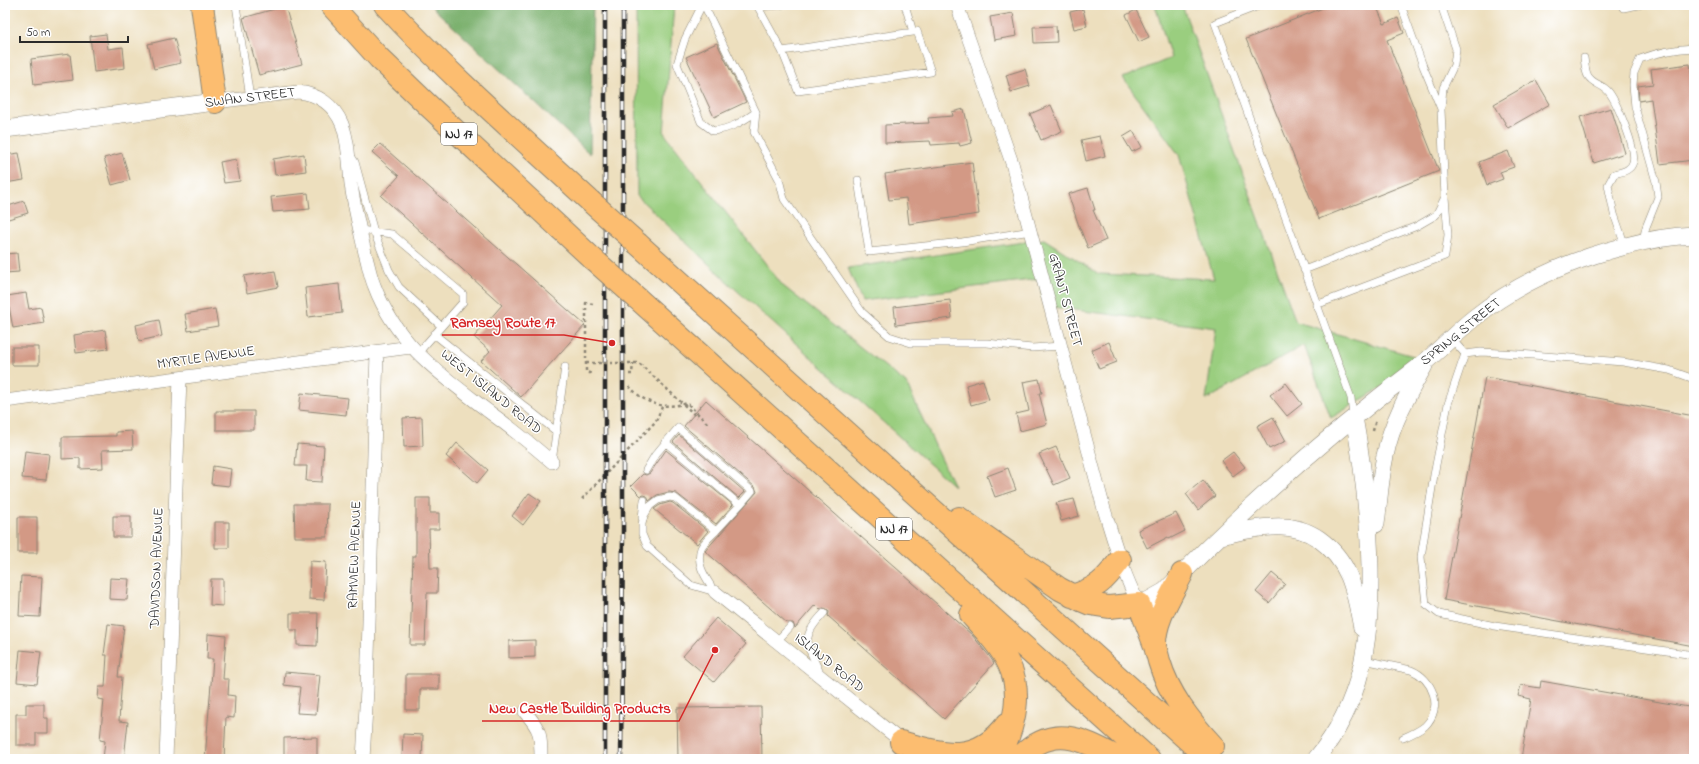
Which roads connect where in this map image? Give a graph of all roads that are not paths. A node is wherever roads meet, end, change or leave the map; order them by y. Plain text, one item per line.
1 (202, 5) edge
2 (236, 5) edge
3 (331, 5) edge
4 (385, 5) edge
5 (703, 5) edge
6 (781, 5) edge
7 (905, 5) edge
8 (957, 5) edge
9 (1261, 5) edge
10 (1401, 5) edge
11 (1441, 5) edge
12 (1622, 5) edge
13 (1639, 5) edge
14 (758, 6) edge
15 (913, 32) junction
16 (1694, 48) edge
17 (782, 51) junction
18 (1584, 58) dead end
19 (250, 98) junction
20 (215, 102) junction
21 (1441, 110) junction
22 (756, 112) junction
23 (5, 129) edge
24 (347, 150) junction
25 (858, 180) dead end
26 (1445, 197) junction
27 (360, 230) junction
28 (1030, 231) junction
29 (374, 232) junction
30 (1694, 235) edge
31 (1643, 242) junction
32 (1625, 246) junction
33 (1304, 270) junction
34 (1316, 305) junction
35 (441, 326) junction
36 (434, 334) junction
37 (1451, 338) junction
38 (1061, 346) junction
39 (414, 350) junction
40 (377, 352) junction
41 (1465, 354) junction
42 (1427, 360) junction
43 (565, 367) dead end
44 (180, 378) junction
45 (1694, 379) edge
46 (5, 401) edge
47 (1354, 417) junction
48 (557, 432) junction
49 (665, 442) junction
50 (867, 451) junction
51 (552, 462) joint
52 (646, 470) dead end
53 (644, 500) dead end
54 (740, 505) junction
55 (880, 517) junction
56 (642, 524) junction
57 (716, 531) junction
58 (1221, 536) junction
59 (1120, 560) junction
60 (1370, 571) junction
61 (1182, 574) junction
62 (716, 592) junction
63 (1072, 596) junction
64 (1138, 604) junction
65 (824, 613) dead end
66 (790, 627) dead end
67 (777, 641) junction
68 (1155, 646) junction
69 (1365, 654) junction
70 (1694, 655) edge
71 (823, 679) junction
72 (1015, 711) junction
73 (524, 712) dead end
74 (1403, 738) dead end
75 (901, 742) junction
76 (1024, 756) edge
77 (166, 759) edge
78 (363, 759) edge
79 (541, 759) edge
80 (923, 759) edge
81 (996, 759) edge
82 (1120, 759) edge
83 (1149, 759) edge
84 (1209, 759) edge
85 (1224, 759) edge
86 (1316, 759) edge

1 - 20 highway
2 - 19 lane
3 - 55 highway, NJ 17, bridge
4 - 50 highway, NJ 17, bridge
5 - 22 lane
5 - 22 lane
6 - 14 lane
7 - 15 lane
8 - 28 street, GRANT STREET
9 - 33 lane
10 - 21 lane
11 - 21 lane
12 - 13 lane
14 - 17 lane
15 - 17 lane
15 - 17 lane
16 - 31 lane
18 - 32 lane
19 - 20 street, SWAN STREET
19 - 24 street, SWAN STREET
20 - 23 street, SWAN STREET
21 - 26 lane
22 - 38 lane
24 - 27 street, SWAN STREET
24 - 29 lane
25 - 28 lane
26 - 33 lane
26 - 34 lane
27 - 29 lane
27 - 39 street, SWAN STREET
28 - 38 street, GRANT STREET
29 - 35 lane
29 - 35 lane
30 - 31 street, SPRING STREET
31 - 32 street, SPRING STREET
32 - 37 street, SPRING STREET
33 - 34 lane
34 - 47 lane
35 - 36 lane
36 - 39 lane
36 - 48 lane
37 - 41 lane
37 - 42 street, SPRING STREET
38 - 59 street, GRANT STREET
39 - 40 street, MYRTLE AVENUE
39 - 51 street, WEST ISLAND ROAD
40 - 44 street, MYRTLE AVENUE
40 - 78 street, RAMVIEW AVENUE
41 - 45 lane
41 - 70 lane
42 - 47 street, SPRING STREET
42 - 60 street
43 - 48 lane
44 - 46 street, MYRTLE AVENUE
44 - 77 street, DAVIDSON AVENUE
47 - 58 street, SPRING STREET
47 - 60 street
48 - 51 lane
49 - 52 lane
49 - 54 lane
49 - 54 lane
50 - 63 highway
50 - 84 highway, NJ 17
53 - 56 lane
54 - 57 lane
55 - 72 highway
55 - 83 highway, NJ 17
56 - 57 lane
56 - 62 lane
57 - 62 lane
58 - 61 street, SPRING STREET
58 - 69 street
59 - 63 highway
59 - 64 street, GRANT STREET
60 - 69 street
61 - 64 street, SPRING STREET
61 - 68 highway
62 - 67 street, ISLAND ROAD
63 - 64 highway
64 - 68 highway
65 - 71 lane
66 - 67 lane
67 - 71 street, ISLAND ROAD
68 - 85 highway
69 - 74 lane
69 - 86 street
71 - 75 street, ISLAND ROAD
72 - 75 highway
72 - 81 highway
73 - 79 street
75 - 80 street, ISLAND ROAD
76 - 82 highway

